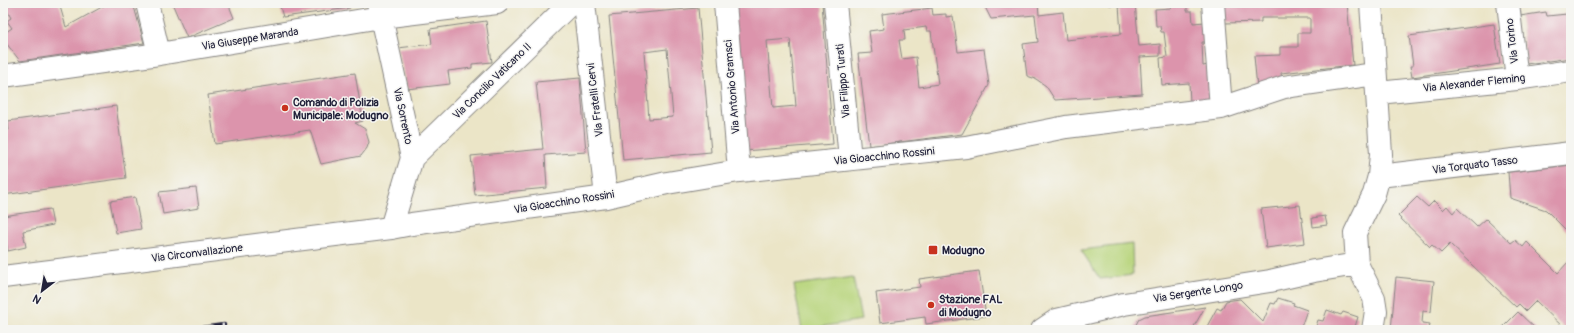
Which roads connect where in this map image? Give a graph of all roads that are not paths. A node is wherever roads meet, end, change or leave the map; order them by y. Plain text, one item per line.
1 (147, 3) edge
2 (497, 3) edge
3 (571, 3) edge
4 (584, 3) edge
5 (725, 3) edge
6 (835, 3) edge
7 (1213, 3) edge
8 (1508, 3) edge
9 (383, 8) edge
10 (1371, 13) edge
11 (159, 54) junction
12 (1571, 71) edge
13 (5, 73) edge
14 (1517, 79) junction
15 (1377, 84) junction
16 (1220, 108) junction
17 (1571, 153) edge
18 (412, 158) junction
19 (850, 160) junction
20 (739, 171) junction
21 (1379, 176) junction
22 (606, 197) junction
23 (390, 228) junction
24 (1357, 264) junction
25 (3, 277) edge
26 (1042, 330) edge
27 (1373, 330) edge

1 - 11 street
2 - 9 street, Via Giuseppe Maranda
3 - 18 street, Via Concilio Vaticano II
4 - 22 street, Via Fratelli Cervi
5 - 20 street, Via Antonio Gramsci
6 - 19 street, Via Filippo Turati
7 - 16 street
8 - 14 street, Via Torino
9 - 11 street, Via Giuseppe Maranda
9 - 18 street, Via Sorrento
10 - 15 street
11 - 13 street, Via Giuseppe Maranda
12 - 14 street, Via Alexander Fleming
14 - 15 street, Via Alexander Fleming
15 - 16 street, Via Gioacchino Rossini
15 - 21 street
16 - 19 street, Via Gioacchino Rossini
17 - 21 street, Via Torquato Tasso
18 - 23 street, Via Sorrento
19 - 20 street, Via Gioacchino Rossini
20 - 22 street, Via Gioacchino Rossini
21 - 24 street
22 - 23 street, Via Gioacchino Rossini
23 - 25 street, Via Circonvallazione
24 - 26 street, Via Sergente Longo
24 - 27 street

